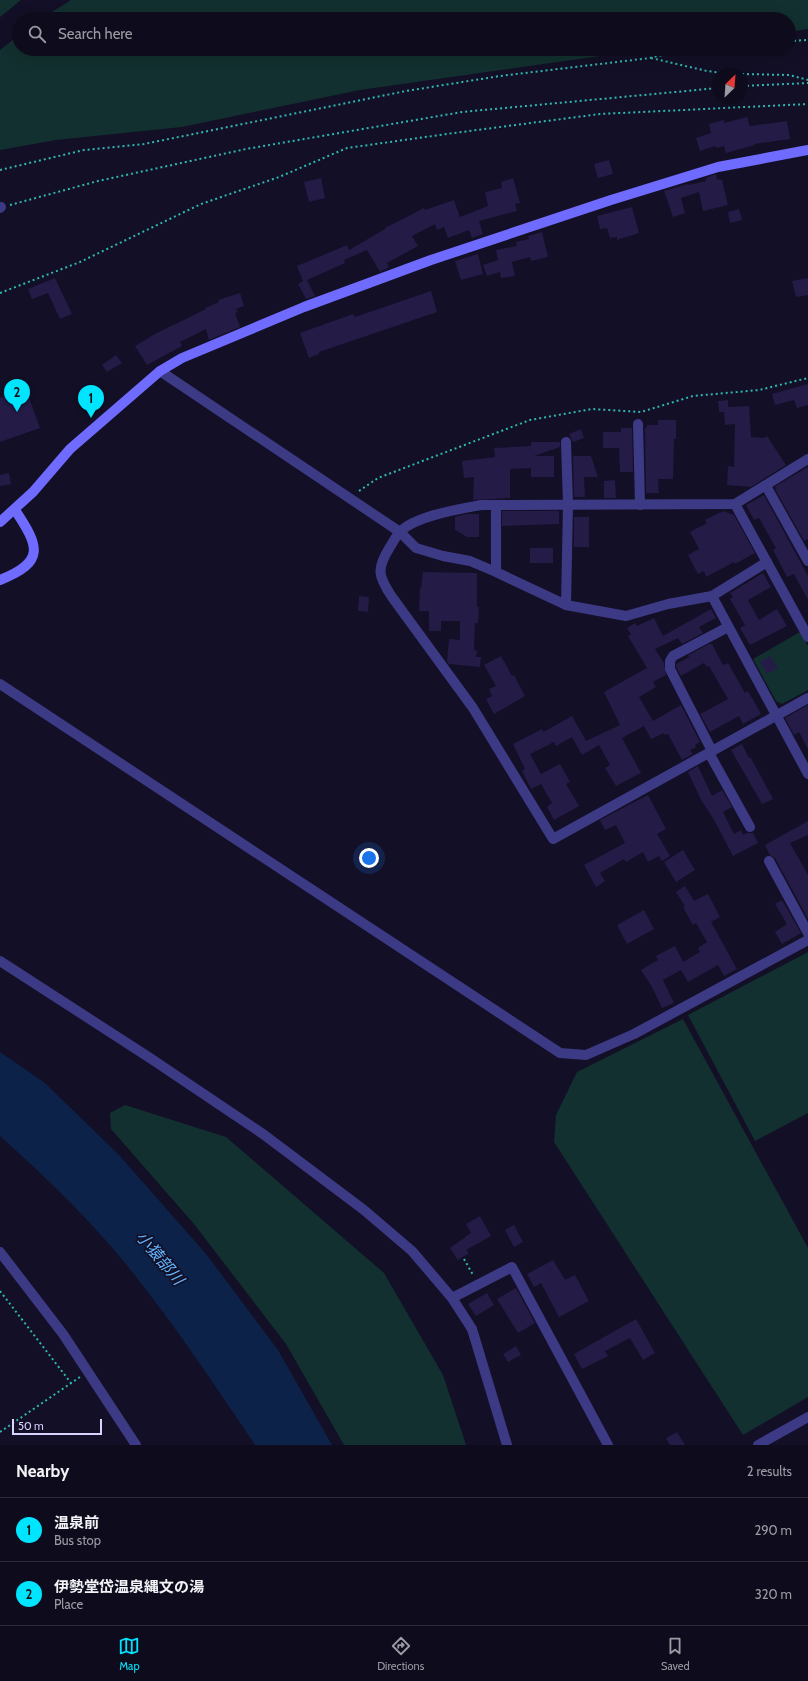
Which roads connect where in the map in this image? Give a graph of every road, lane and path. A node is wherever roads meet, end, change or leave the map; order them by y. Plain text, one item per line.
1 (808, 40) edge
2 (796, 41) edge
3 (658, 56) edge
4 (650, 58) junction
5 (712, 72) edge
6 (748, 74) edge
7 (808, 81) edge
8 (748, 86) edge
9 (712, 89) edge
10 (808, 104) edge
11 (808, 150) edge
12 (0, 170) edge
13 (0, 208) edge
14 (0, 293) edge
15 (160, 371) junction
16 (808, 378) edge
17 (638, 424) dead end
18 (566, 442) dead end
19 (808, 459) edge
20 (766, 486) junction
21 (352, 501) junction
22 (568, 504) junction
23 (735, 504) junction
24 (496, 505) junction
25 (640, 505) junction
26 (15, 510) junction
27 (0, 522) edge
28 (400, 532) junction
29 (808, 561) edge
30 (767, 562) junction
31 (496, 572) junction
32 (0, 580) edge
33 (712, 596) junction
34 (566, 605) junction
35 (728, 627) junction
36 (808, 637) edge
37 (0, 684) edge
38 (808, 698) edge
39 (776, 716) junction
40 (711, 752) junction
41 (808, 774) edge
42 (750, 827) dead end
43 (769, 861) dead end
44 (808, 933) edge
45 (808, 940) edge
46 (0, 961) edge
47 (0, 1252) edge
48 (464, 1259) dead end
49 (478, 1284) junction
50 (0, 1291) edge
51 (452, 1298) junction
52 (88, 1371) junction
53 (70, 1383) junction
54 (808, 1417) edge
55 (0, 1432) edge
56 (136, 1445) edge
57 (507, 1445) edge
58 (608, 1445) edge
59 (758, 1445) edge

1 - 2 path
3 - 4 path
4 - 5 path
4 - 12 path
6 - 7 path
7 - 8 path
9 - 13 path
10 - 14 path
11 - 15 street
15 - 21 street
15 - 26 street
16 - 21 path
17 - 25 street
18 - 22 street
19 - 20 street
20 - 23 street
20 - 29 street
21 - 28 street
22 - 24 street
22 - 25 street
22 - 34 street
23 - 25 street
23 - 30 street
24 - 28 street
24 - 31 street
26 - 27 street
26 - 32 street
28 - 31 street
28 - 40 street
30 - 33 street
30 - 36 street
31 - 34 street
33 - 34 street
33 - 35 street
35 - 39 street
35 - 40 street
37 - 45 street
38 - 39 street
39 - 40 street
39 - 41 street
40 - 42 street
43 - 44 street
46 - 51 street
47 - 52 street
48 - 49 path
49 - 51 street
49 - 58 street
50 - 53 path
51 - 57 street
52 - 53 path
52 - 56 street
53 - 55 path
54 - 59 street

